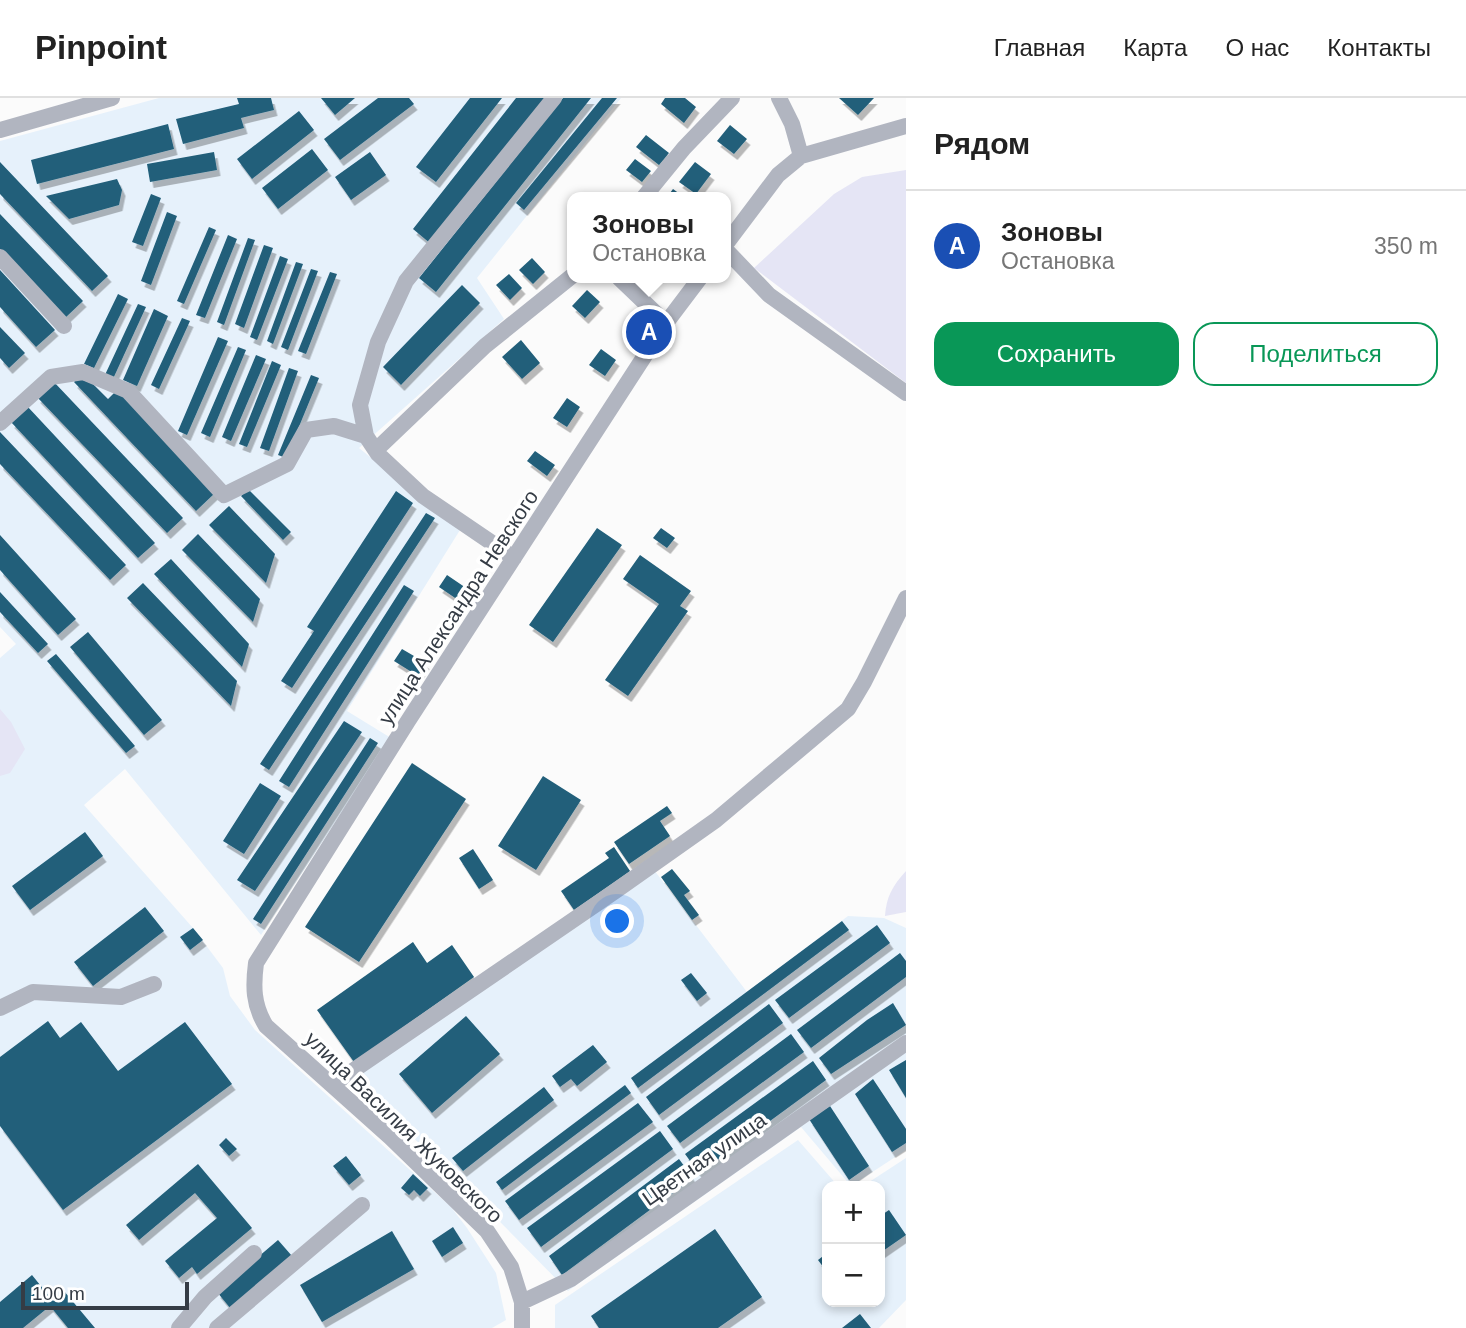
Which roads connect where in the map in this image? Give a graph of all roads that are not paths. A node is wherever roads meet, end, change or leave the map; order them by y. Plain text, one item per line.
1 (112, 98) edge
2 (554, 98) edge
3 (732, 98) edge
4 (779, 98) edge
5 (906, 126) edge
6 (0, 130) edge
7 (801, 156) junction
8 (648, 192) edge
9 (731, 237) edge
10 (731, 255) edge
11 (0, 257) edge
12 (567, 280) edge
13 (624, 283) edge
14 (696, 283) edge
15 (666, 323) junction
16 (64, 326) dead end
17 (906, 393) edge
18 (0, 423) edge
19 (366, 436) junction
20 (376, 450) junction
21 (514, 558) junction
22 (906, 598) edge
23 (256, 963) joint
24 (154, 984) dead end
25 (0, 1008) edge
26 (906, 1044) edge
27 (332, 1085) junction
28 (362, 1205) dead end
29 (254, 1253) dead end
30 (522, 1302) junction
31 (178, 1328) edge
32 (217, 1328) edge
33 (522, 1328) edge

1 - 6 street
2 - 19 street
3 - 8 street
4 - 7 street
5 - 7 street
7 - 9 street
10 - 17 street
11 - 16 street
12 - 20 street
13 - 15 street
14 - 15 street, улица Александра Невского
15 - 21 street, улица Александра Невского
18 - 19 street
19 - 20 street
20 - 21 street
21 - 23 street, улица Александра Невского
22 - 27 street
23 - 27 street, улица Василия Жуковского
24 - 25 street
26 - 30 street, Цветная улица
27 - 30 street, улица Василия Жуковского
28 - 32 street
29 - 31 street
30 - 33 street, улица Василия Жуковского

